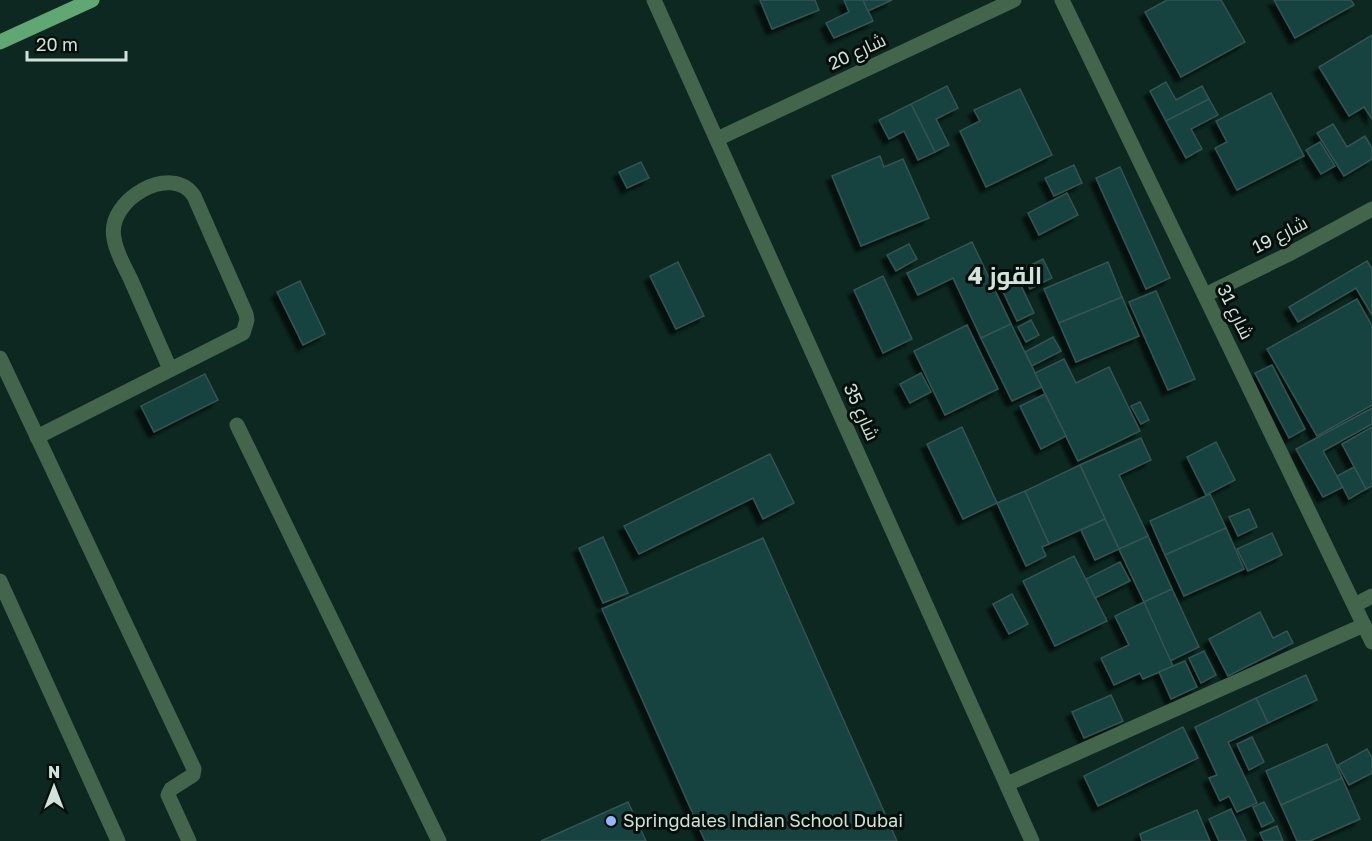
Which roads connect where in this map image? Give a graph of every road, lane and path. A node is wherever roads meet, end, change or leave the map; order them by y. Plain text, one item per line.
1 (92, 0) edge
2 (654, 0) edge
3 (1014, 0) edge
4 (1062, 0) edge
5 (0, 42) edge
6 (717, 140) junction
7 (1372, 209) edge
8 (1205, 295) junction
9 (0, 358) edge
10 (170, 369) junction
11 (237, 425) dead end
12 (37, 437) junction
13 (0, 580) edge
14 (1372, 596) edge
15 (1354, 605) junction
16 (1364, 626) junction
17 (1372, 642) edge
18 (1007, 784) junction
19 (118, 841) edge
20 (189, 841) edge
21 (439, 841) edge
22 (1032, 841) edge

1 - 5 main road
2 - 6 street, شارع 35
3 - 6 street, شارع 20
4 - 8 street, شارع 31
6 - 18 street, شارع 35
7 - 8 street, شارع 19
8 - 15 street, شارع 31
9 - 12 street
10 - 10 street
10 - 12 street
11 - 21 street
12 - 20 street
13 - 19 street
14 - 15 street
15 - 16 street, شارع 31
16 - 17 street, شارع 31
16 - 18 street
18 - 22 street, شارع 35

